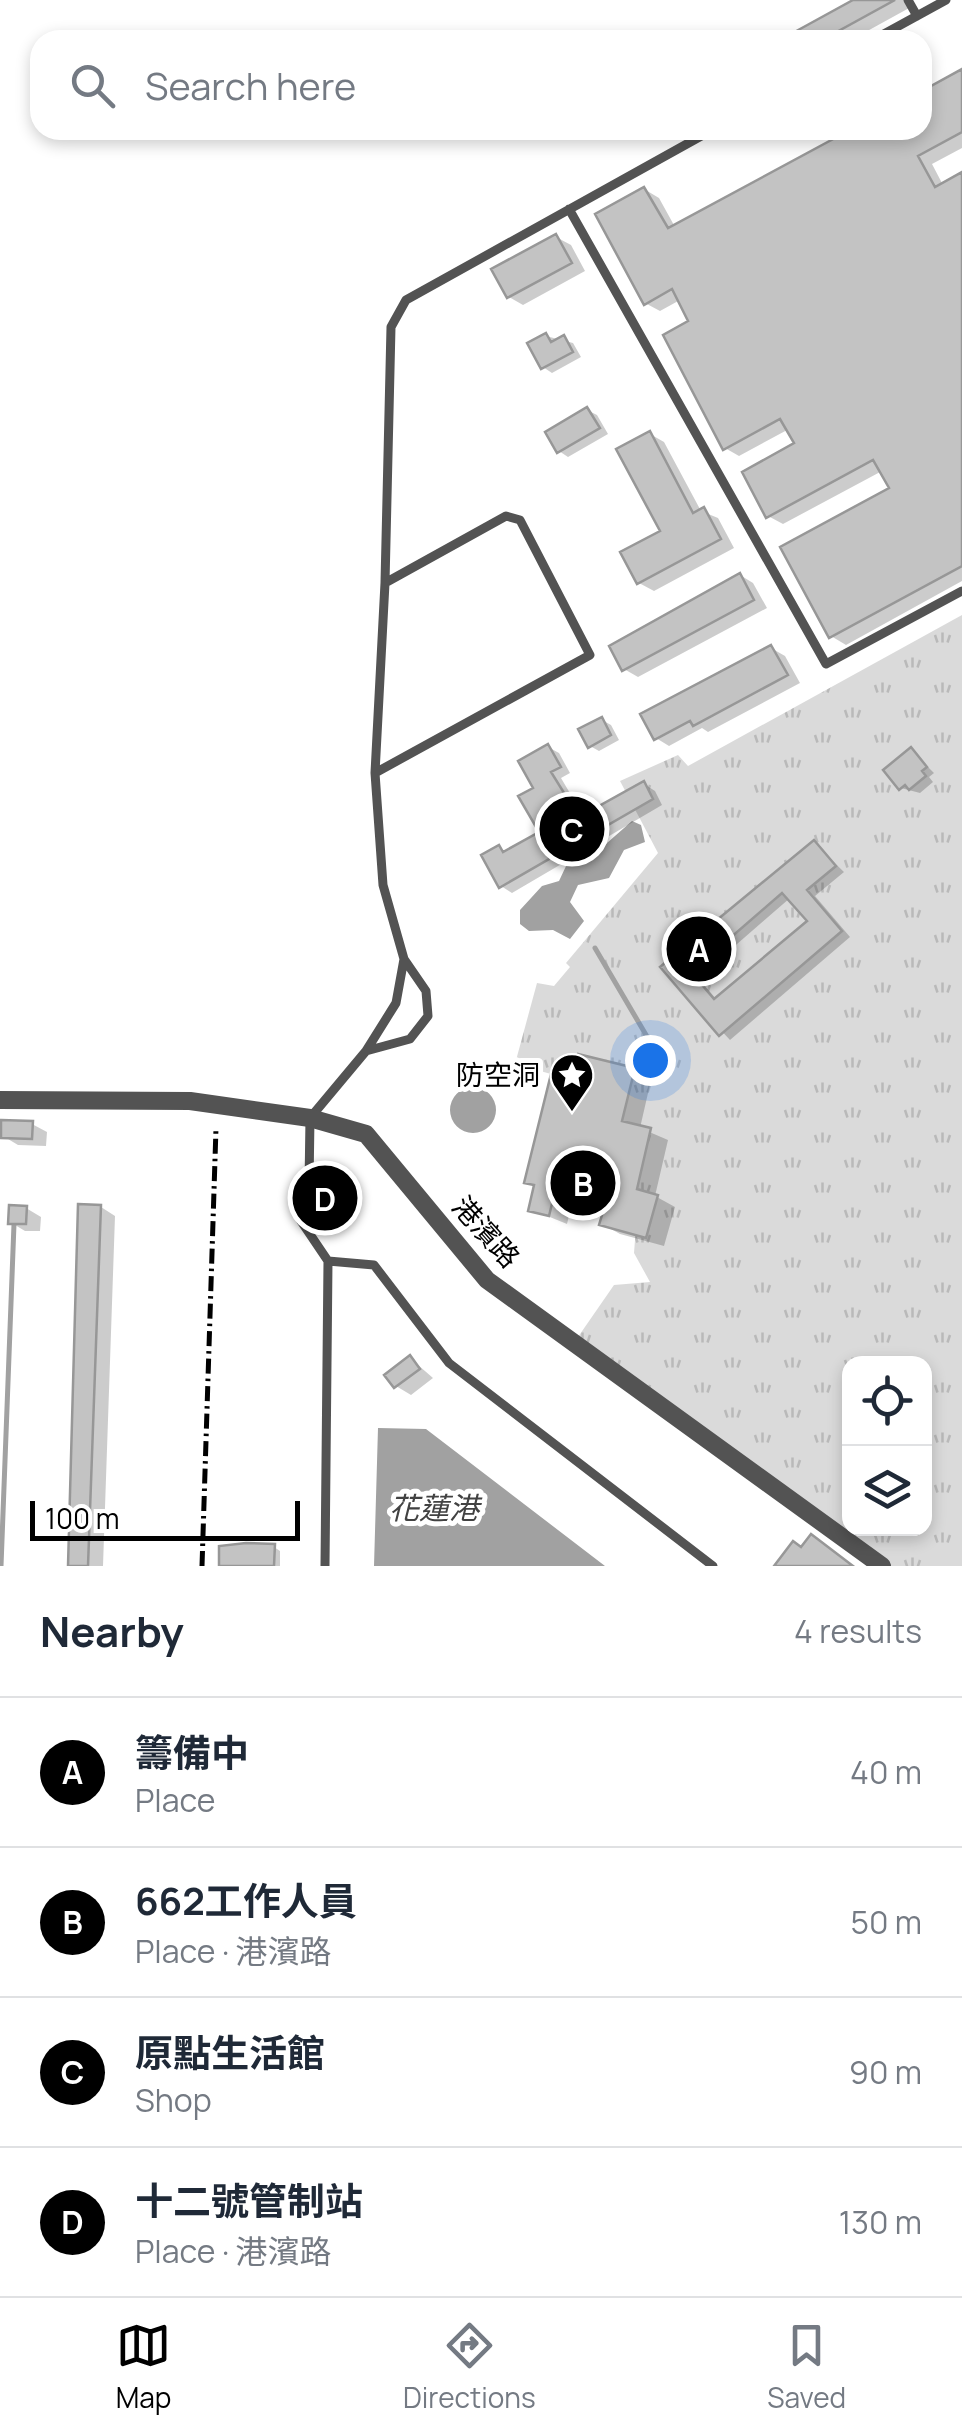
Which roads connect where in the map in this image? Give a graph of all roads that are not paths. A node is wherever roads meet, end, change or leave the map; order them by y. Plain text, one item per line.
1 (908, 0) edge
2 (946, 0) edge
3 (917, 16) junction
4 (892, 30) edge
5 (694, 140) edge
6 (569, 210) junction
7 (384, 583) junction
8 (962, 592) edge
9 (374, 773) junction
10 (404, 959) junction
11 (366, 1052) junction
12 (0, 1100) edge
13 (310, 1118) junction
14 (328, 1261) junction
15 (325, 1566) edge
16 (713, 1566) edge
17 (882, 1566) edge

1 - 3 lane
2 - 3 lane
3 - 4 lane
5 - 6 lane
6 - 7 lane
6 - 8 lane
7 - 9 lane
7 - 9 lane
9 - 10 lane
10 - 11 lane
10 - 11 lane
11 - 13 lane
12 - 13 street, 港濱路
13 - 14 lane
13 - 17 street, 港濱路
14 - 15 lane
14 - 16 lane

